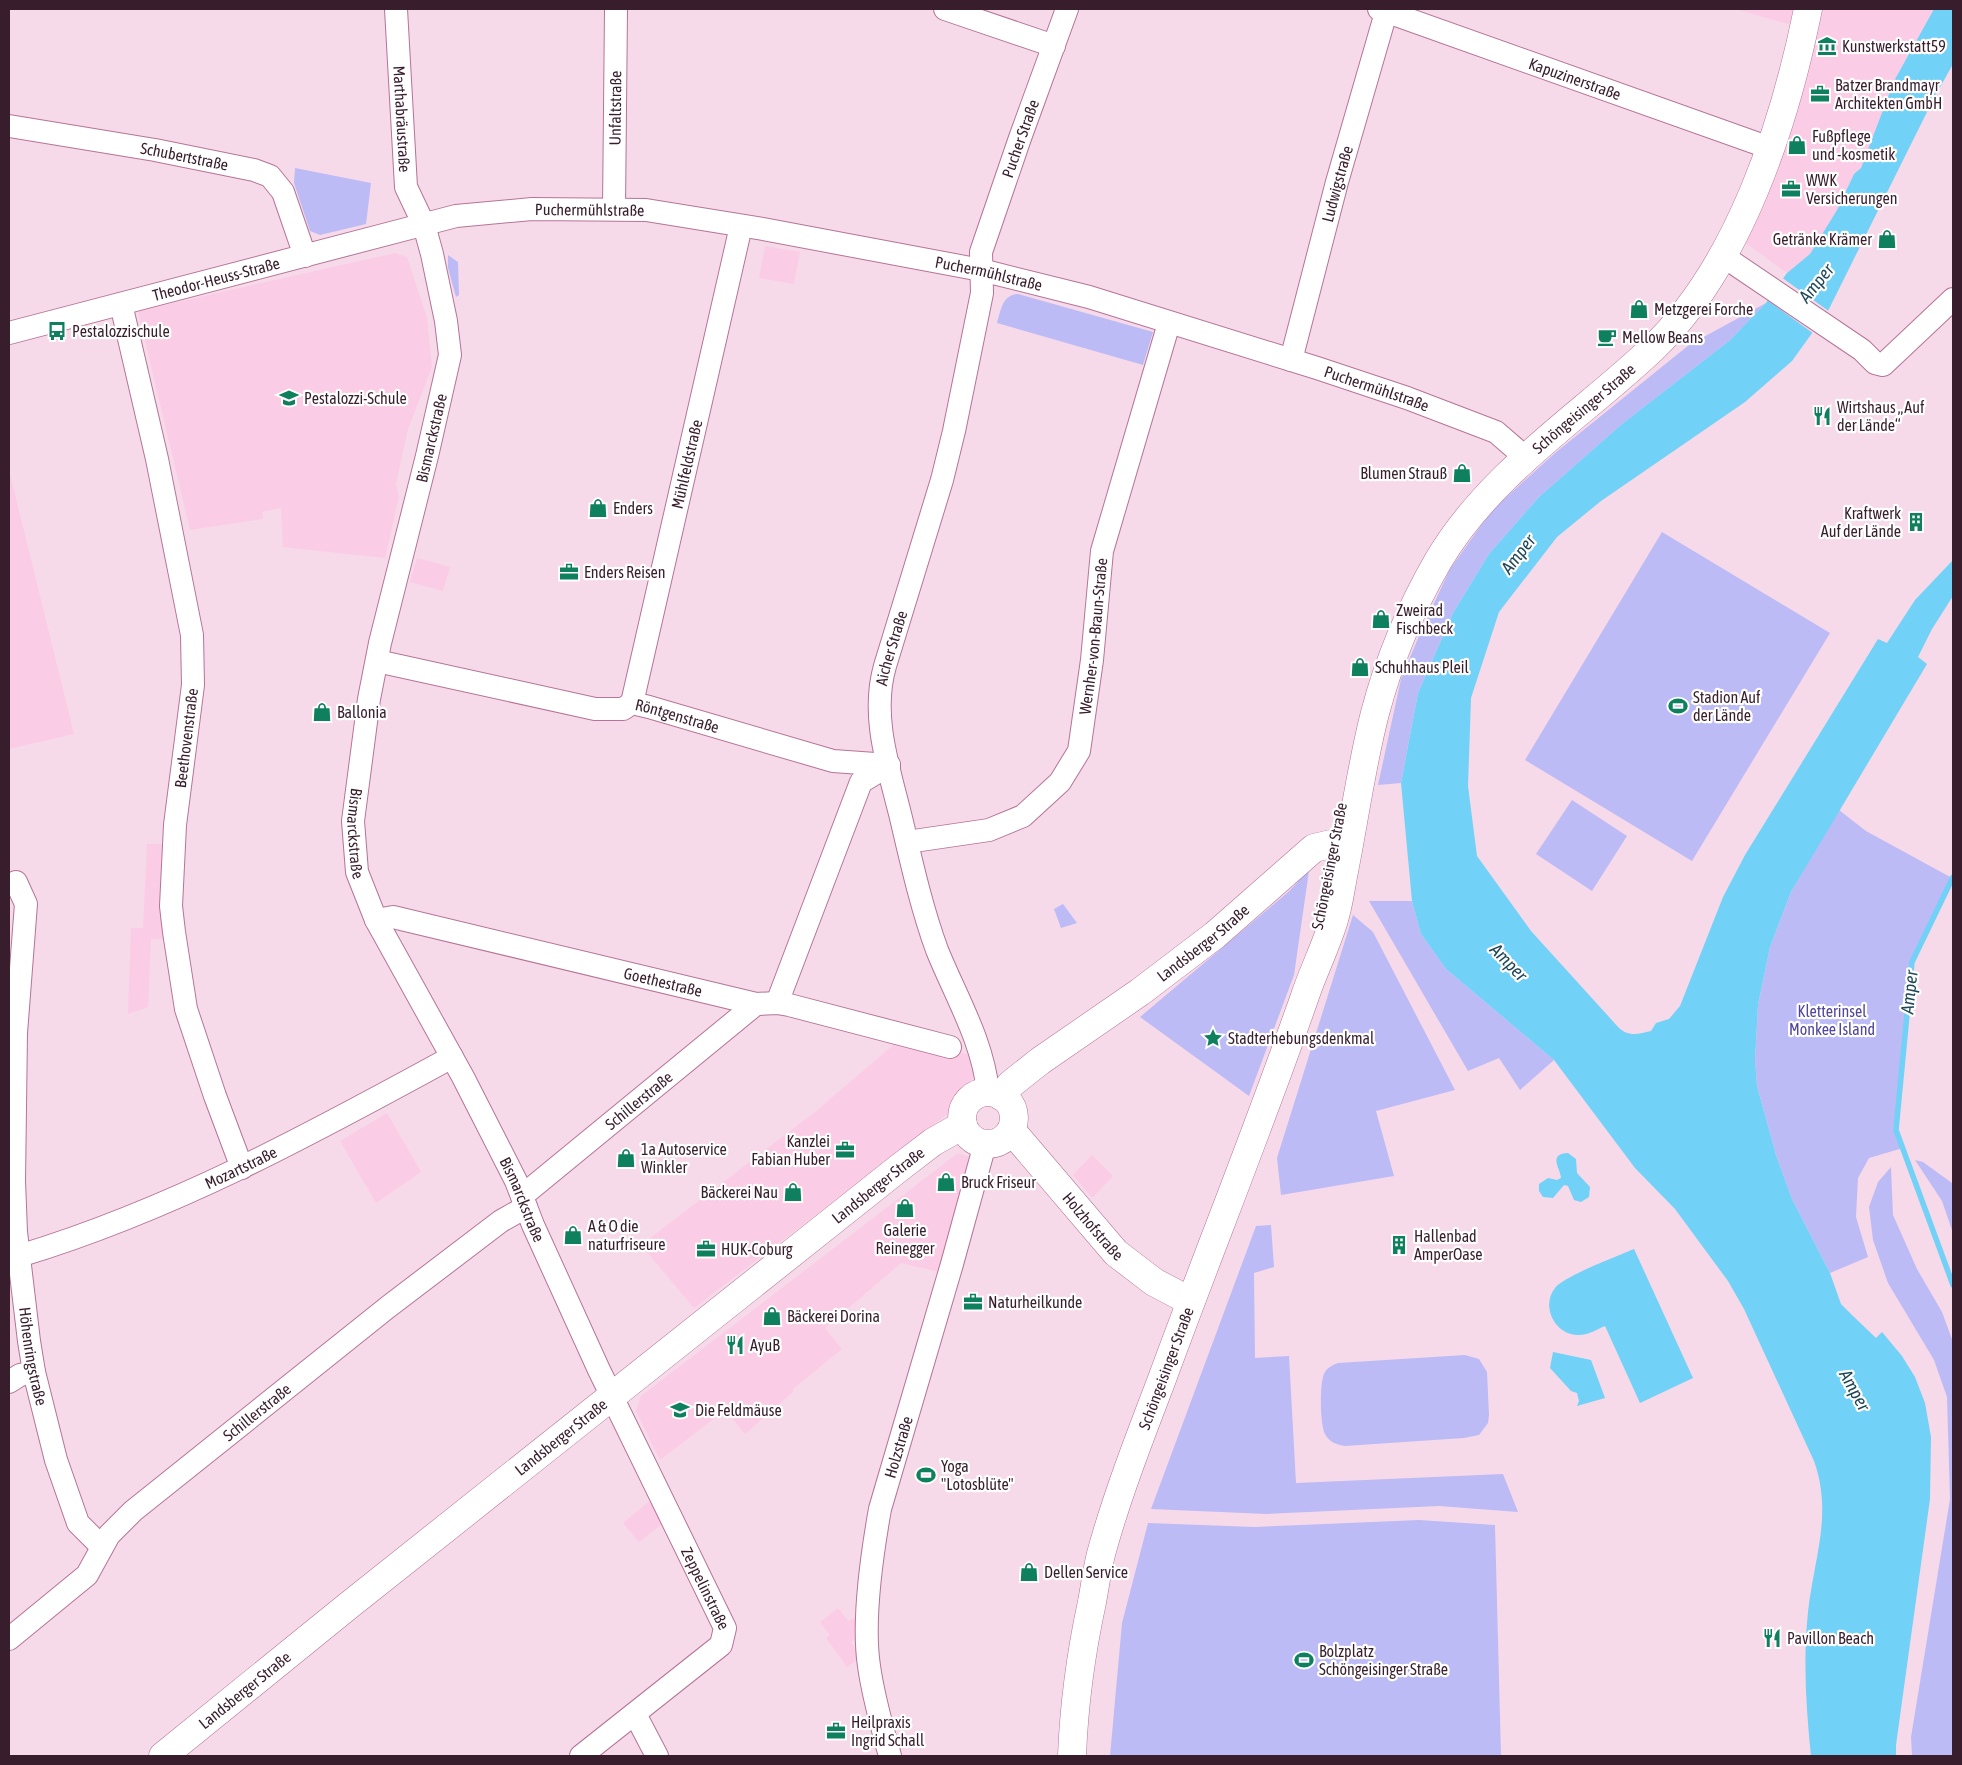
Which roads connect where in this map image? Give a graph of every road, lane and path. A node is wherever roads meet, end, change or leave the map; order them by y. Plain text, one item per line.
1 (396, 9) edge
2 (616, 9) edge
3 (945, 9) edge
4 (1068, 9) edge
5 (1808, 9) edge
6 (1384, 10) edge
7 (1054, 46) junction
8 (9, 126) edge
9 (1770, 148) junction
10 (614, 208) junction
11 (424, 225) junction
12 (741, 226) junction
13 (305, 256) junction
14 (1723, 256) junction
15 (981, 270) junction
16 (1953, 299) edge
17 (121, 304) junction
18 (1169, 322) junction
19 (9, 334) edge
20 (1291, 360) junction
21 (1526, 458) junction
22 (377, 661) junction
23 (632, 703) junction
24 (1374, 716) junction
25 (888, 765) junction
26 (907, 842) junction
27 (1331, 844) junction
28 (16, 882) dead end
29 (376, 920) junction
30 (1306, 992) junction
31 (767, 1003) junction
32 (950, 1047) dead end
33 (452, 1057) junction
34 (994, 1094) junction
35 (963, 1125) junction
36 (1012, 1131) junction
37 (985, 1144) junction
38 (242, 1168) junction
39 (524, 1202) junction
40 (19, 1256) junction
41 (1190, 1301) junction
42 (34, 1372) junction
43 (9, 1382) edge
44 (614, 1396) junction
45 (102, 1548) junction
46 (9, 1639) edge
47 (635, 1714) junction
48 (163, 1756) edge
49 (581, 1756) edge
50 (657, 1756) edge
51 (890, 1756) edge
52 (1072, 1756) edge

1 - 11 street, Marthabräustraße
2 - 10 street, Unfaltstraße
3 - 7 street
4 - 7 street, Pucher Straße
5 - 9 street, Schöngeisinger Straße
6 - 9 street, Kapuzinerstraße
6 - 20 street, Ludwigstraße
7 - 15 street, Pucher Straße
8 - 13 street, Schubertstraße
9 - 14 street, Schöngeisinger Straße
10 - 11 street, Puchermühlstraße
10 - 12 street, Puchermühlstraße
11 - 13 street, Theodor-Heuss-Straße
11 - 22 street, Bismarckstraße
12 - 15 street, Puchermühlstraße
12 - 23 street, Mühlfeldstraße
13 - 17 street, Theodor-Heuss-Straße
14 - 16 street
14 - 21 street, Schöngeisinger Straße
15 - 18 street, Puchermühlstraße
15 - 25 street, Aicher Straße
17 - 19 street, Theodor-Heuss-Straße
17 - 38 street, Beethovenstraße
18 - 20 street, Puchermühlstraße
18 - 26 street, Wernher-von-Braun-Straße
20 - 21 street, Puchermühlstraße
21 - 24 street, Schöngeisinger Straße
22 - 23 street, Röntgenstraße
22 - 29 street, Bismarckstraße
23 - 25 street, Röntgenstraße
24 - 27 street, Schöngeisinger Straße
24 - 30 street, Schöngeisinger Straße
25 - 26 street
25 - 31 street
26 - 34 street
27 - 30 street, Schöngeisinger Straße
27 - 34 street, Landsberger Straße
28 - 40 street, Höhenringstraße
29 - 31 street, Goethestraße
29 - 33 street, Bismarckstraße
30 - 41 street, Schöngeisinger Straße
31 - 32 street, Goethestraße
31 - 39 street, Schillerstraße
33 - 38 street, Mozartstraße
33 - 39 street, Bismarckstraße
34 - 35 street
34 - 36 street
35 - 37 street
35 - 44 street, Landsberger Straße
36 - 37 street
36 - 41 street, Holzhofstraße
37 - 51 street, Holzstraße
38 - 40 street, Mozartstraße
39 - 44 street, Bismarckstraße
39 - 45 street, Schillerstraße
40 - 42 street, Höhenringstraße
41 - 52 street, Schöngeisinger Straße
42 - 43 street
42 - 45 street, Höhenringstraße
44 - 47 street, Zeppelinstraße
44 - 48 street, Landsberger Straße
45 - 46 street, Schillerstraße
47 - 49 street, Zeppelinstraße
47 - 50 street

